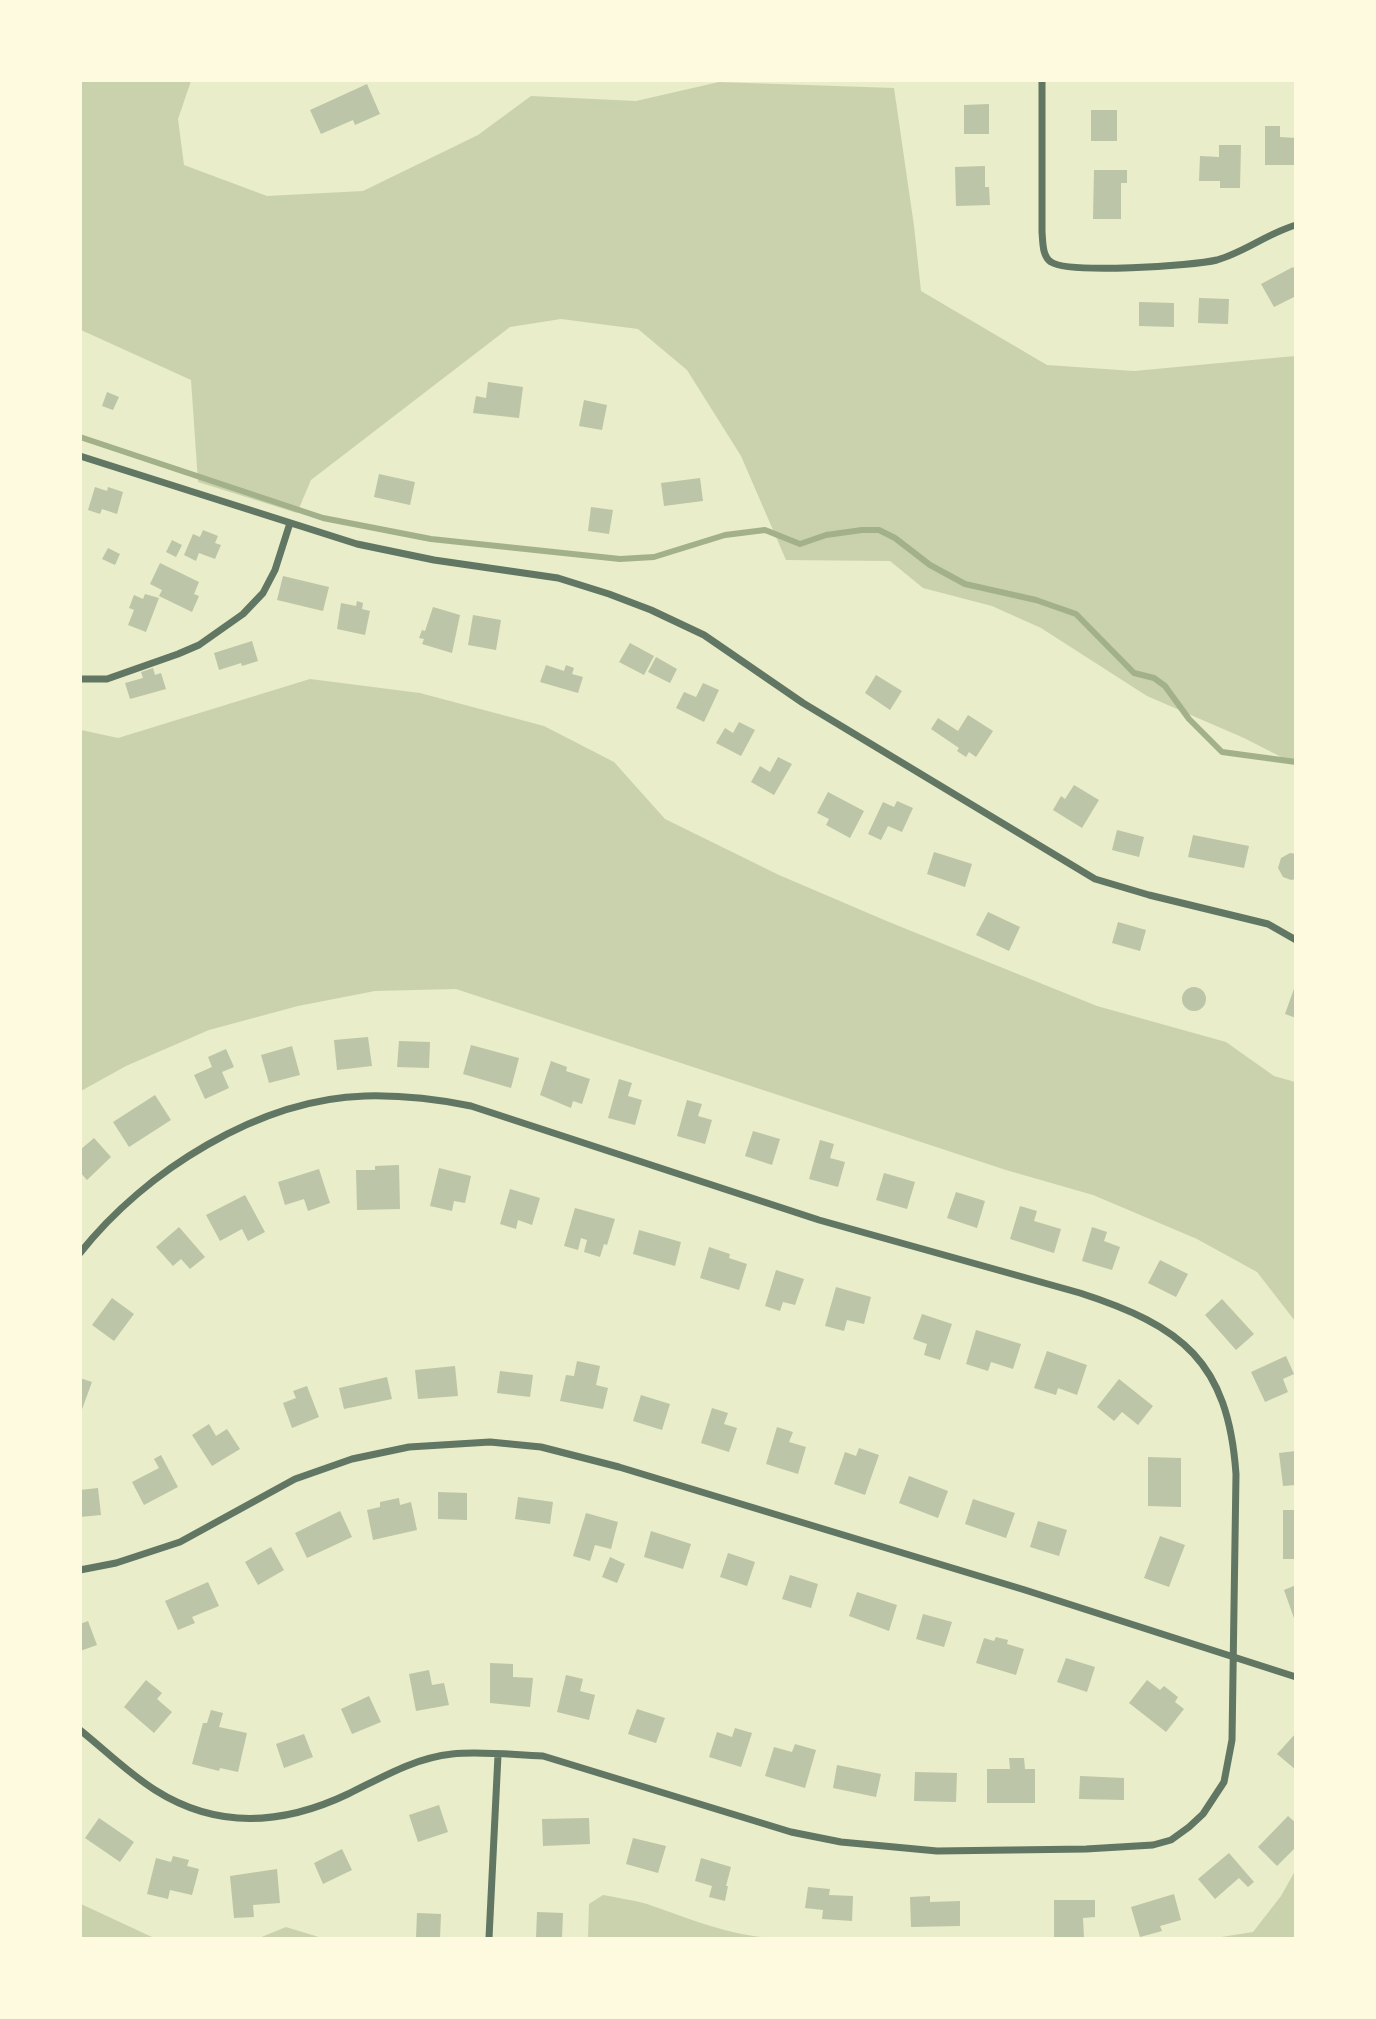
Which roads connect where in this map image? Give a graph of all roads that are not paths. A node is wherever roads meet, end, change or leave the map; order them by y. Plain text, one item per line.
1 (1042, 80) edge
2 (1296, 225) edge
3 (80, 456) edge
4 (290, 523) junction
5 (80, 680) edge
6 (1296, 940) edge
7 (80, 1254) edge
8 (80, 1570) edge
9 (1233, 1655) junction
10 (1296, 1677) edge
11 (80, 1730) edge
12 (498, 1755) junction
13 (489, 1938) edge

1 - 2 street
3 - 4 street
4 - 5 street
4 - 6 street
7 - 9 street
8 - 9 street
9 - 10 street
9 - 12 street
11 - 12 street
12 - 13 street

